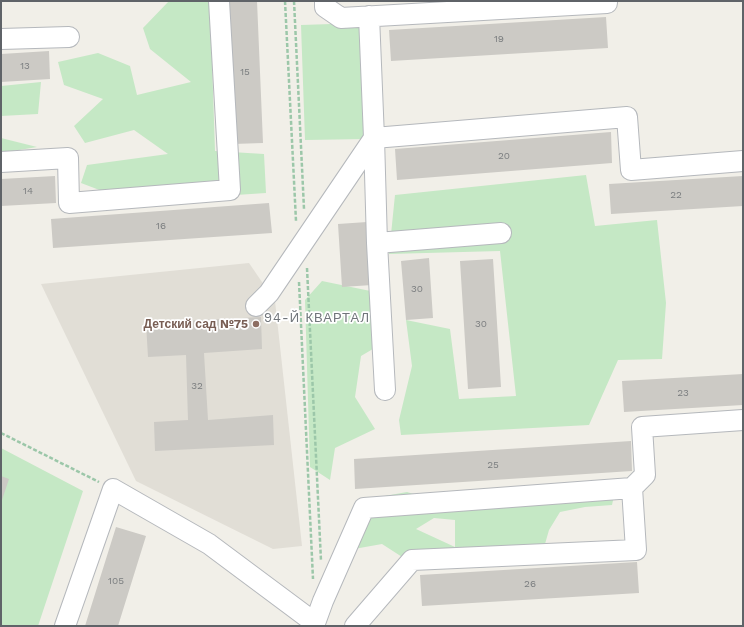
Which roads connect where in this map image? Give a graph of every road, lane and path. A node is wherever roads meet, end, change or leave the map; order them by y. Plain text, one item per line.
1 (219, 1) edge
2 (285, 1) edge
3 (294, 1) edge
4 (325, 1) edge
5 (607, 3) dead end
6 (469, 6) edge
7 (369, 16) junction
8 (70, 37) dead end
9 (1, 39) edge
10 (374, 138) junction
11 (1, 162) edge
12 (743, 162) edge
13 (296, 221) dead end
14 (501, 233) dead end
15 (378, 243) junction
16 (301, 246) junction
17 (256, 306) dead end
18 (385, 390) dead end
19 (743, 420) edge
20 (1, 433) edge
21 (632, 488) junction
22 (114, 489) junction
23 (321, 562) dead end
24 (314, 584) dead end
25 (65, 626) edge
26 (355, 626) edge

1 - 11 lane
2 - 13 path
3 - 16 path
4 - 7 lane
5 - 6 lane
6 - 7 lane
7 - 10 lane
8 - 9 lane
10 - 12 lane
10 - 15 lane
10 - 16 lane
14 - 15 lane
15 - 18 lane
16 - 17 lane
16 - 23 path
16 - 24 path
19 - 21 lane
20 - 22 path
21 - 22 lane
21 - 26 lane
22 - 25 lane

